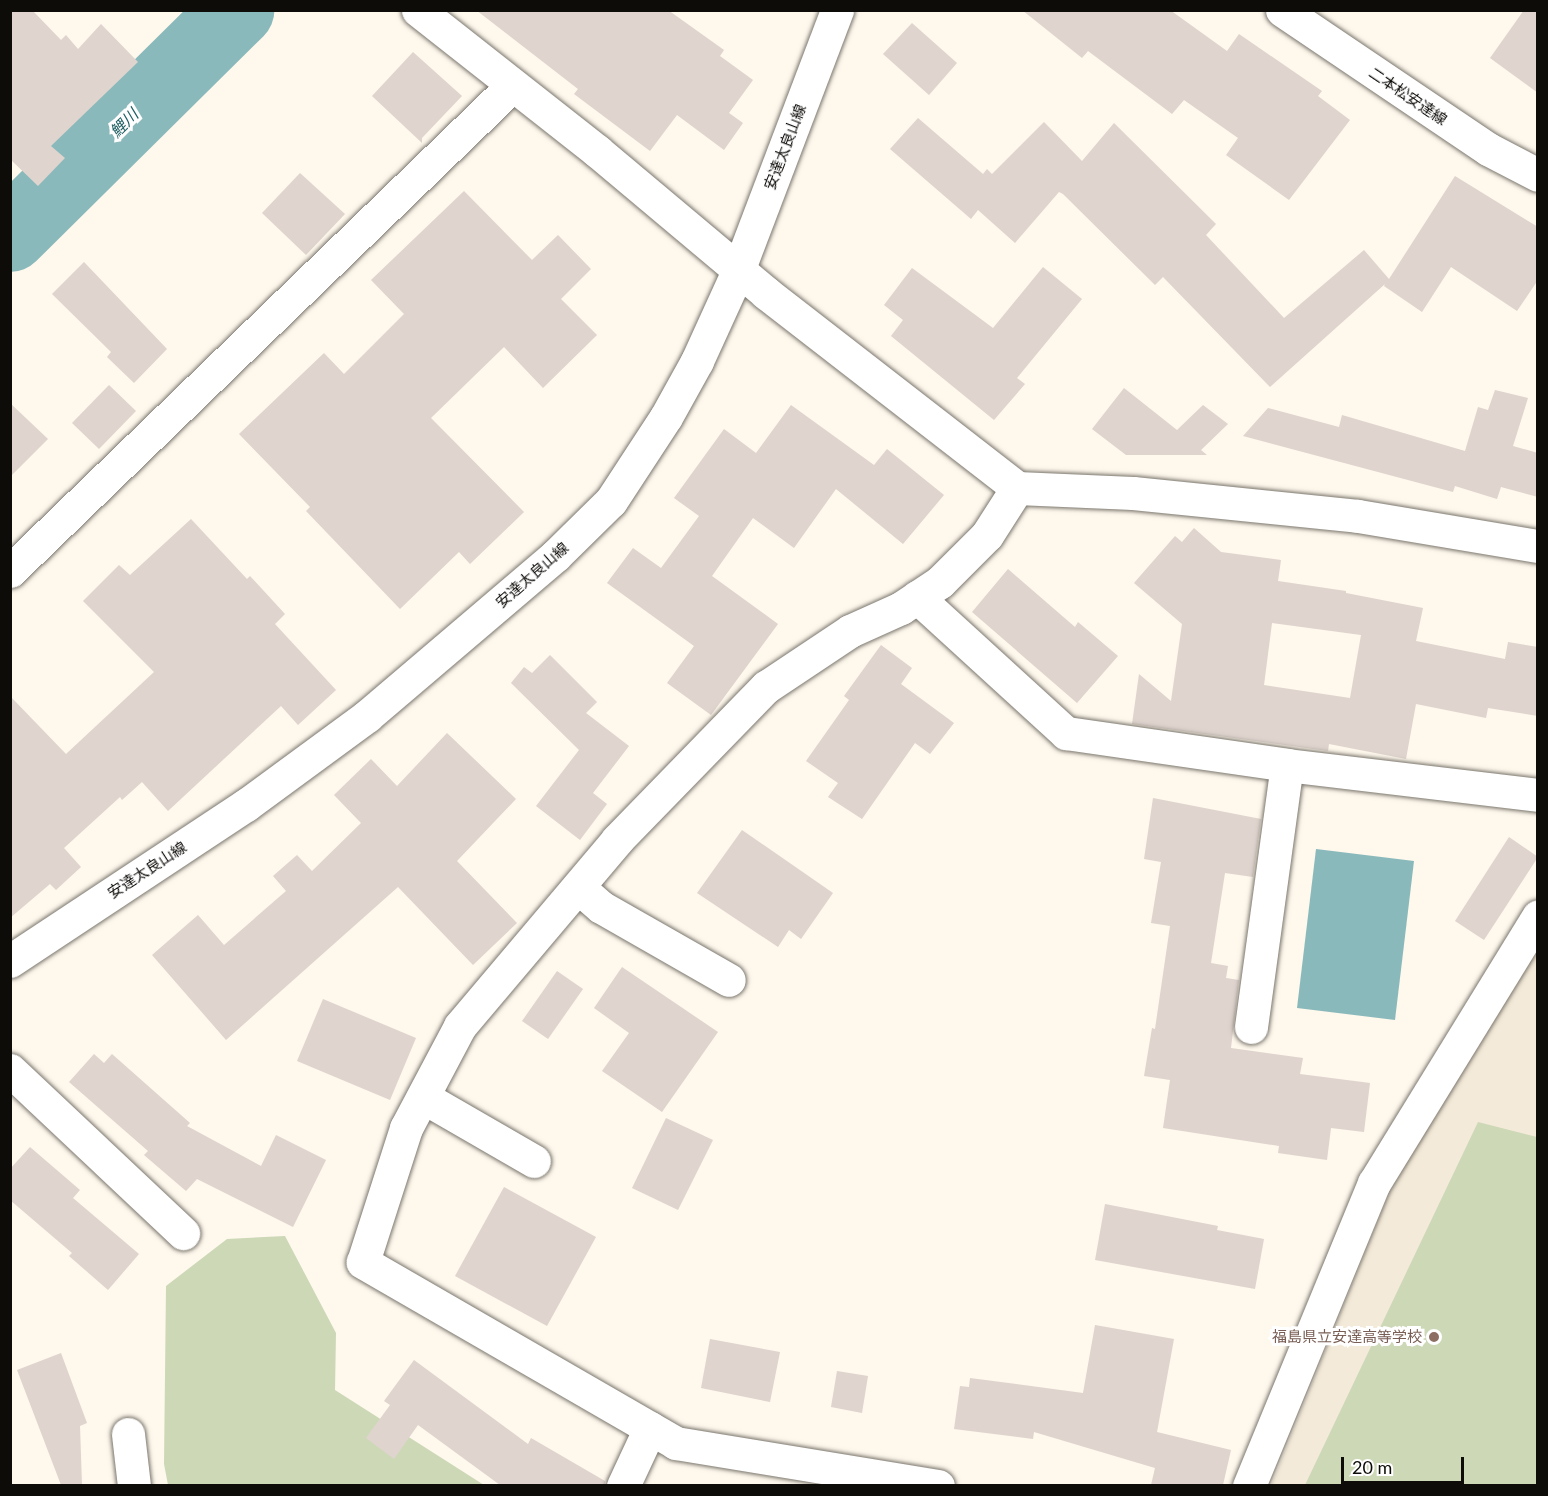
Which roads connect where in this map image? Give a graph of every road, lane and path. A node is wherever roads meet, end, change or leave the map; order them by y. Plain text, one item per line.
1 (418, 10) edge
2 (837, 10) edge
3 (1282, 10) edge
4 (513, 85) junction
5 (1538, 175) edge
6 (738, 271) junction
7 (1017, 488) junction
8 (1538, 546) edge
9 (10, 571) edge
10 (917, 597) junction
11 (1287, 765) junction
12 (1538, 795) edge
13 (578, 887) junction
14 (1538, 916) edge
15 (10, 961) edge
16 (729, 981) dead end
17 (1251, 1027) dead end
18 (10, 1070) edge
19 (423, 1097) junction
20 (534, 1161) dead end
21 (183, 1233) dead end
22 (650, 1428) junction
23 (128, 1434) dead end
24 (134, 1485) edge
25 (623, 1485) edge
26 (938, 1485) edge
27 (1249, 1485) edge

1 - 4 street
2 - 6 street, 安達太良山線
3 - 5 street, 二本松安達線
4 - 6 street
4 - 9 street
6 - 7 street
6 - 15 street, 安達太良山線
7 - 8 street
7 - 10 street
10 - 11 street
10 - 13 street
11 - 12 street
11 - 17 street
13 - 16 street
13 - 19 street
14 - 27 street
18 - 21 street
19 - 20 street
19 - 22 street
22 - 25 street
22 - 26 street
23 - 24 street

